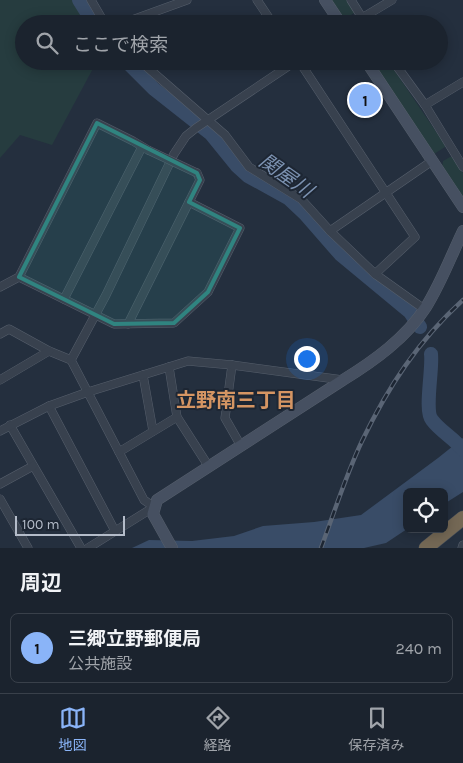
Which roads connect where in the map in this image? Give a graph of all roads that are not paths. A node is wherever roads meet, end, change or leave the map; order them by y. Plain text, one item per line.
1 (91, 0) edge
2 (187, 0) edge
3 (257, 0) edge
4 (325, 0) edge
5 (350, 0) edge
6 (392, 0) edge
7 (100, 15) edge
8 (146, 15) edge
9 (267, 15) edge
10 (334, 15) edge
11 (360, 15) edge
12 (372, 15) edge
13 (150, 70) edge
14 (283, 70) edge
15 (303, 70) edge
16 (372, 70) edge
17 (400, 70) edge
18 (463, 82) edge
19 (425, 105) junction
20 (206, 121) junction
21 (145, 148) junction
22 (432, 161) junction
23 (463, 166) edge
24 (387, 193) junction
25 (189, 202) junction
26 (463, 207) edge
27 (463, 231) edge
28 (330, 232) junction
29 (375, 274) junction
30 (19, 277) junction
31 (0, 288) edge
32 (64, 299) junction
33 (96, 315) junction
34 (419, 316) junction
35 (128, 324) junction
36 (0, 334) edge
37 (49, 351) junction
38 (71, 360) junction
39 (232, 365) junction
40 (169, 367) junction
41 (144, 375) junction
42 (0, 380) edge
43 (343, 380) junction
44 (88, 392) junction
45 (50, 406) junction
46 (177, 417) junction
47 (10, 425) junction
48 (0, 431) edge
49 (153, 432) junction
50 (241, 446) junction
51 (119, 452) junction
52 (33, 466) junction
53 (209, 467) junction
54 (0, 484) edge
55 (0, 499) edge
56 (154, 507) junction
57 (463, 518) edge
58 (114, 531) junction
59 (28, 548) edge
60 (81, 548) edge
61 (88, 548) edge
62 (172, 548) edge
63 (426, 548) edge

1 - 7 street
2 - 8 street
3 - 9 street
4 - 10 main road
5 - 11 street
6 - 12 street
13 - 20 street
14 - 20 street
15 - 24 street
16 - 22 main road
17 - 19 street
18 - 19 street
19 - 23 street
20 - 28 street
20 - 33 street
21 - 25 street, bridge
21 - 30 street
21 - 32 street
22 - 24 street
22 - 26 main road
24 - 28 street
24 - 29 street
25 - 35 street
25 - 35 street
27 - 34 main road
28 - 29 street
29 - 34 street
30 - 31 street
30 - 32 street
32 - 33 street
33 - 35 street
33 - 38 street
34 - 43 main road
36 - 37 street
37 - 38 street
37 - 42 street
38 - 44 street
39 - 40 street
39 - 43 street
39 - 50 street
40 - 41 street
40 - 46 street
41 - 44 street
41 - 49 street
43 - 50 main road
44 - 45 street
44 - 51 street
45 - 47 street
45 - 58 street
46 - 49 street
46 - 53 street
47 - 48 street
47 - 52 street
49 - 51 street
50 - 53 main road
51 - 56 street
52 - 54 street
52 - 60 street
53 - 56 main road
55 - 59 street
56 - 58 street
56 - 62 main road
57 - 63 highway
58 - 61 street

